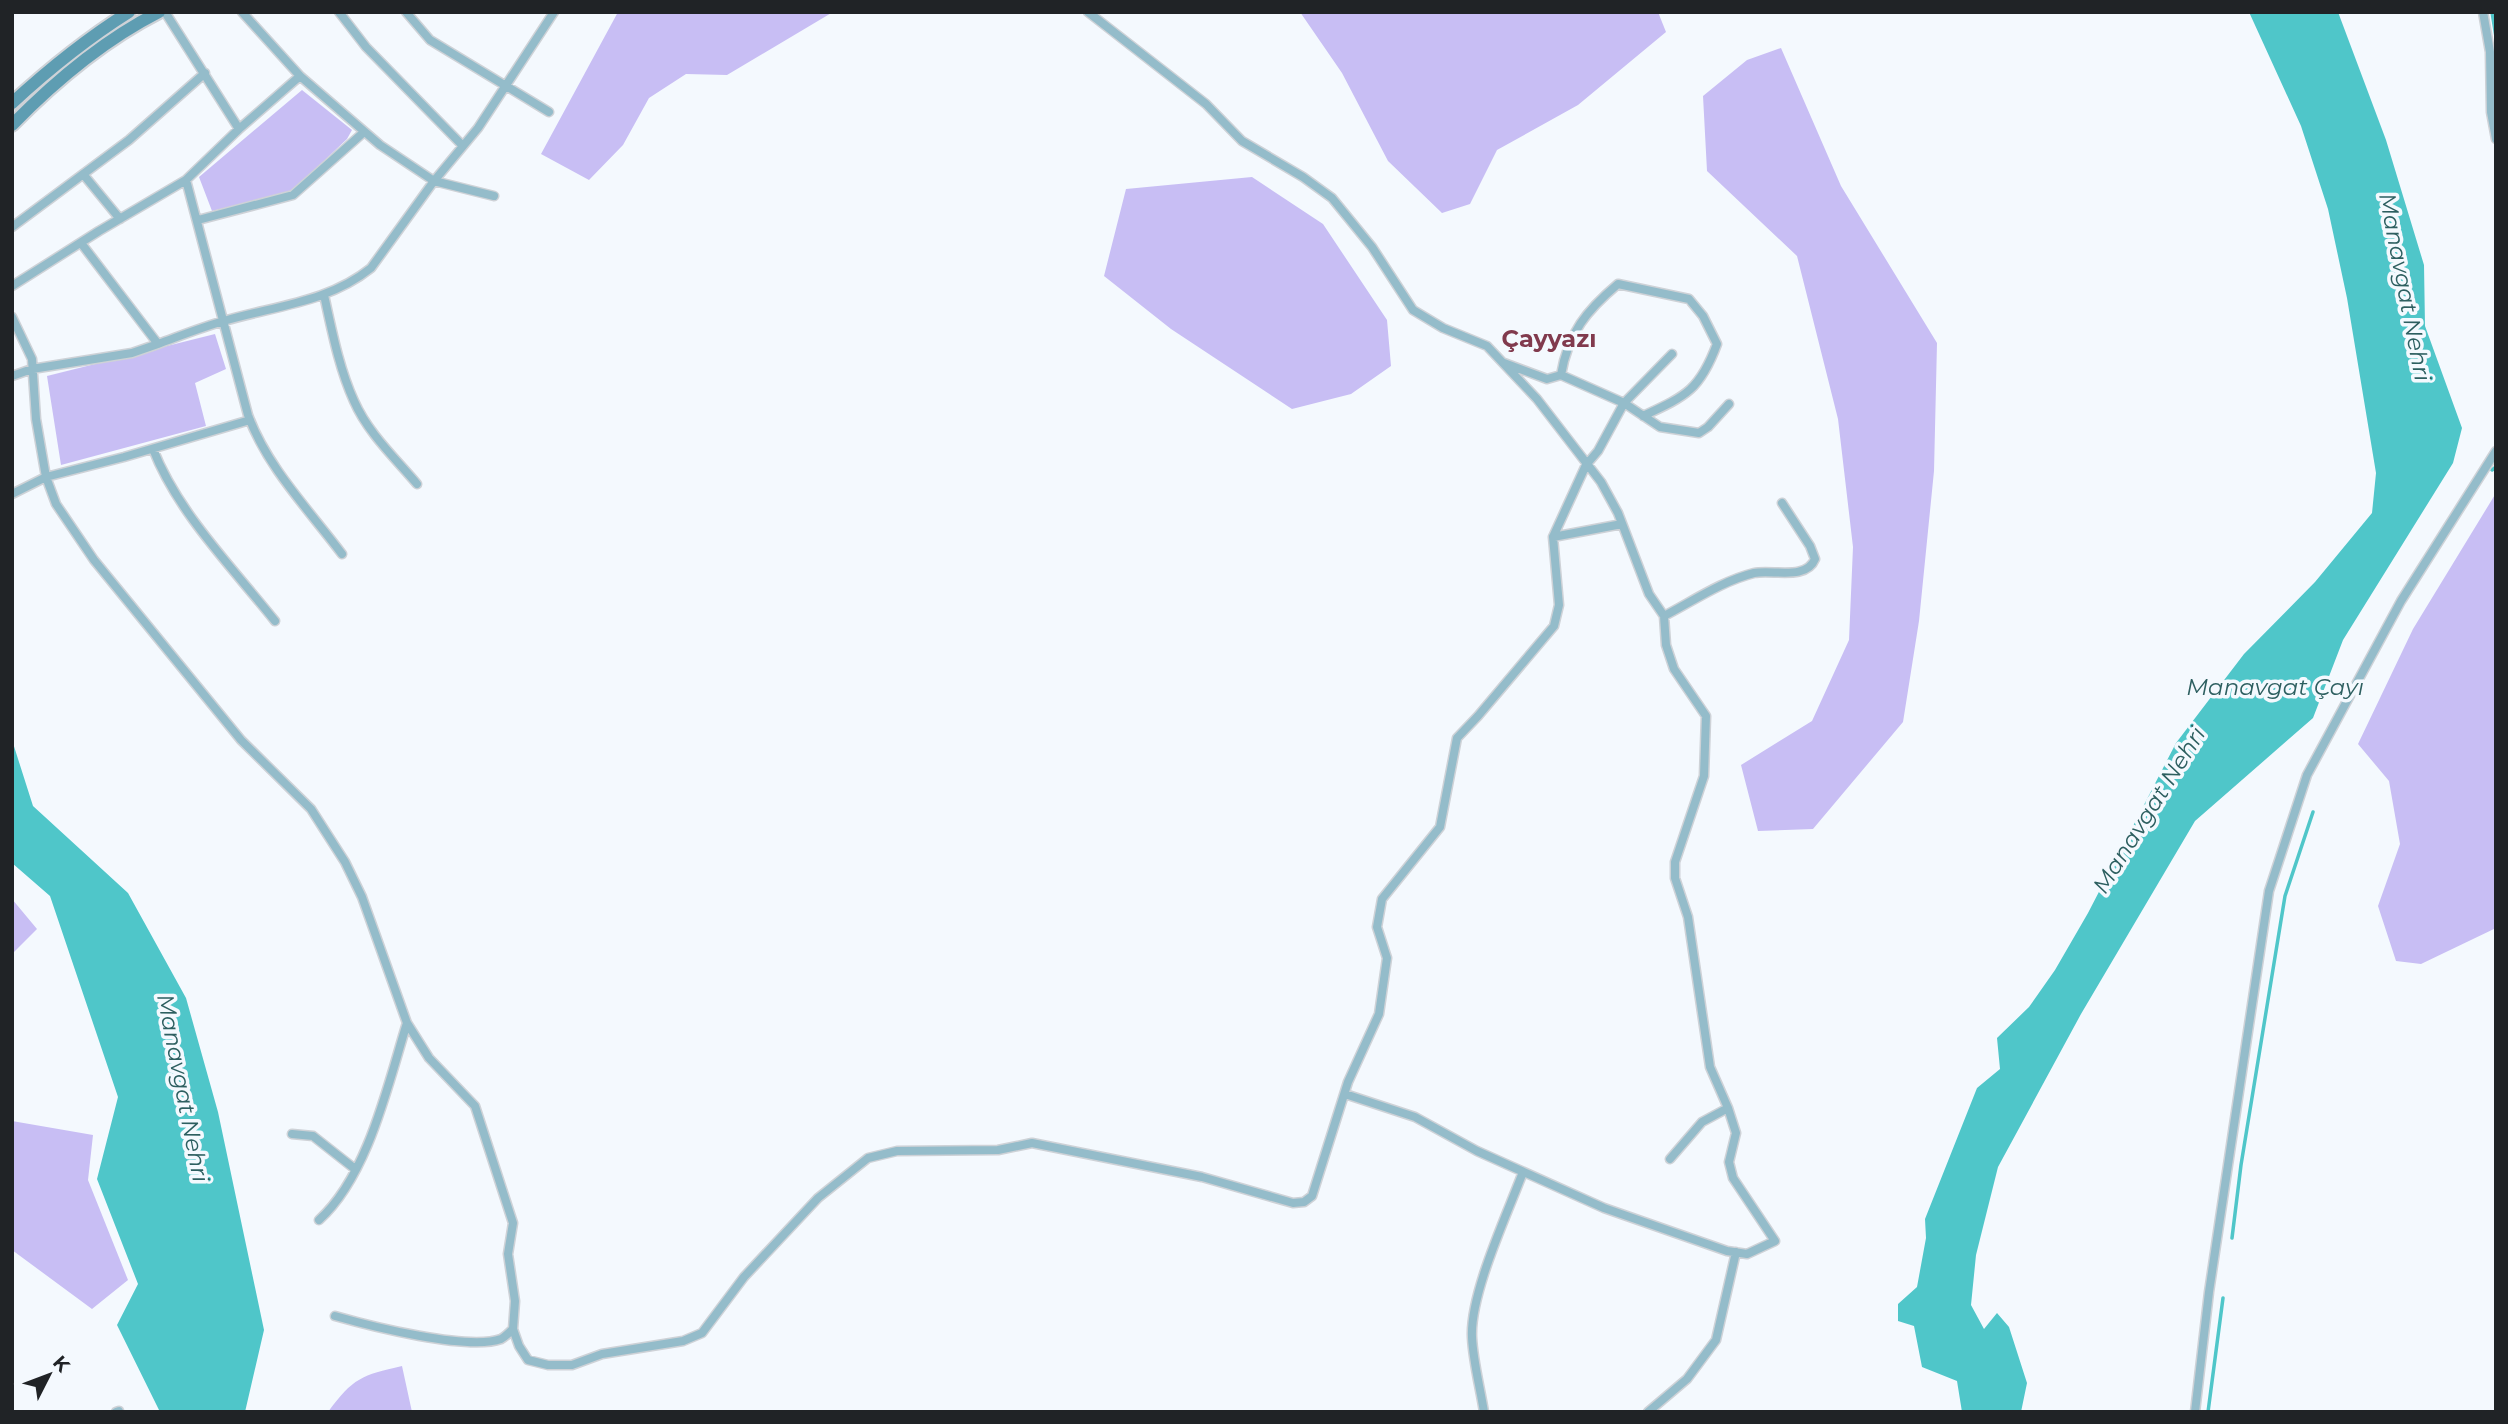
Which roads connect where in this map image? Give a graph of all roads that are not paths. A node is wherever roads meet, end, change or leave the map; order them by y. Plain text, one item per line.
1 (129, 12) edge
2 (159, 12) edge
3 (165, 12) edge
4 (242, 12) edge
5 (339, 12) edge
6 (406, 12) edge
7 (1088, 12) edge
8 (2483, 12) edge
9 (551, 13) edge
10 (205, 73) junction
11 (300, 76) junction
12 (505, 86) junction
13 (12, 103) edge
14 (549, 112) dead end
15 (12, 125) edge
16 (239, 129) junction
17 (364, 132) junction
18 (2496, 139) edge
19 (463, 145) junction
20 (83, 174) junction
21 (186, 180) junction
22 (434, 181) junction
23 (494, 197) dead end
24 (120, 219) junction
25 (198, 220) junction
26 (12, 227) edge
27 (81, 243) junction
28 (12, 286) edge
29 (324, 295) junction
30 (12, 317) edge
31 (222, 321) junction
32 (158, 344) junction
33 (1672, 354) dead end
34 (1501, 362) junction
35 (32, 369) junction
36 (1561, 375) junction
37 (12, 376) edge
38 (1624, 403) junction
39 (1729, 404) dead end
40 (1643, 416) junction
41 (250, 420) junction
42 (153, 449) junction
43 (2496, 451) edge
44 (1586, 465) junction
45 (46, 477) junction
46 (417, 484) dead end
47 (12, 494) edge
48 (1782, 503) dead end
49 (1622, 524) junction
50 (1553, 537) junction
51 (342, 554) dead end
52 (1664, 616) junction
53 (275, 621) dead end
54 (407, 1023) junction
55 (1345, 1094) junction
56 (1728, 1108) junction
57 (292, 1134) dead end
58 (1670, 1159) dead end
59 (355, 1170) junction
60 (1523, 1172) junction
61 (319, 1220) dead end
62 (1736, 1252) junction
63 (335, 1316) dead end
64 (513, 1329) junction
65 (1485, 1412) edge
66 (1648, 1412) edge
67 (2195, 1412) edge

1 - 13 street
2 - 15 street
3 - 10 street
4 - 11 street
5 - 19 street
6 - 12 street
7 - 34 street
8 - 18 street
9 - 12 street
10 - 16 street
10 - 20 street
11 - 16 street
11 - 17 street
12 - 14 street
12 - 19 street
16 - 21 street
17 - 22 street
17 - 25 street
19 - 22 street
20 - 24 street
20 - 26 street
21 - 24 street
21 - 25 street
22 - 23 street
22 - 29 street
24 - 27 street
25 - 31 street
27 - 28 street
27 - 32 street
29 - 31 street
29 - 46 street
30 - 35 street
31 - 32 street
31 - 41 street
32 - 35 street
33 - 38 street
34 - 36 street
34 - 44 street
35 - 37 street
35 - 45 street
36 - 38 street
36 - 40 street
38 - 40 street
38 - 44 street
39 - 40 street
41 - 42 street
41 - 51 street
42 - 45 street
42 - 53 street
43 - 67 street
44 - 49 street
44 - 50 street
45 - 47 street
45 - 54 street
48 - 52 street
49 - 50 street
49 - 52 street
50 - 55 street
52 - 56 street
54 - 59 street
54 - 64 street
55 - 60 street
55 - 64 street
56 - 58 street
56 - 62 street
57 - 59 street
59 - 61 street
60 - 62 street
60 - 65 street
62 - 66 street
63 - 64 street

